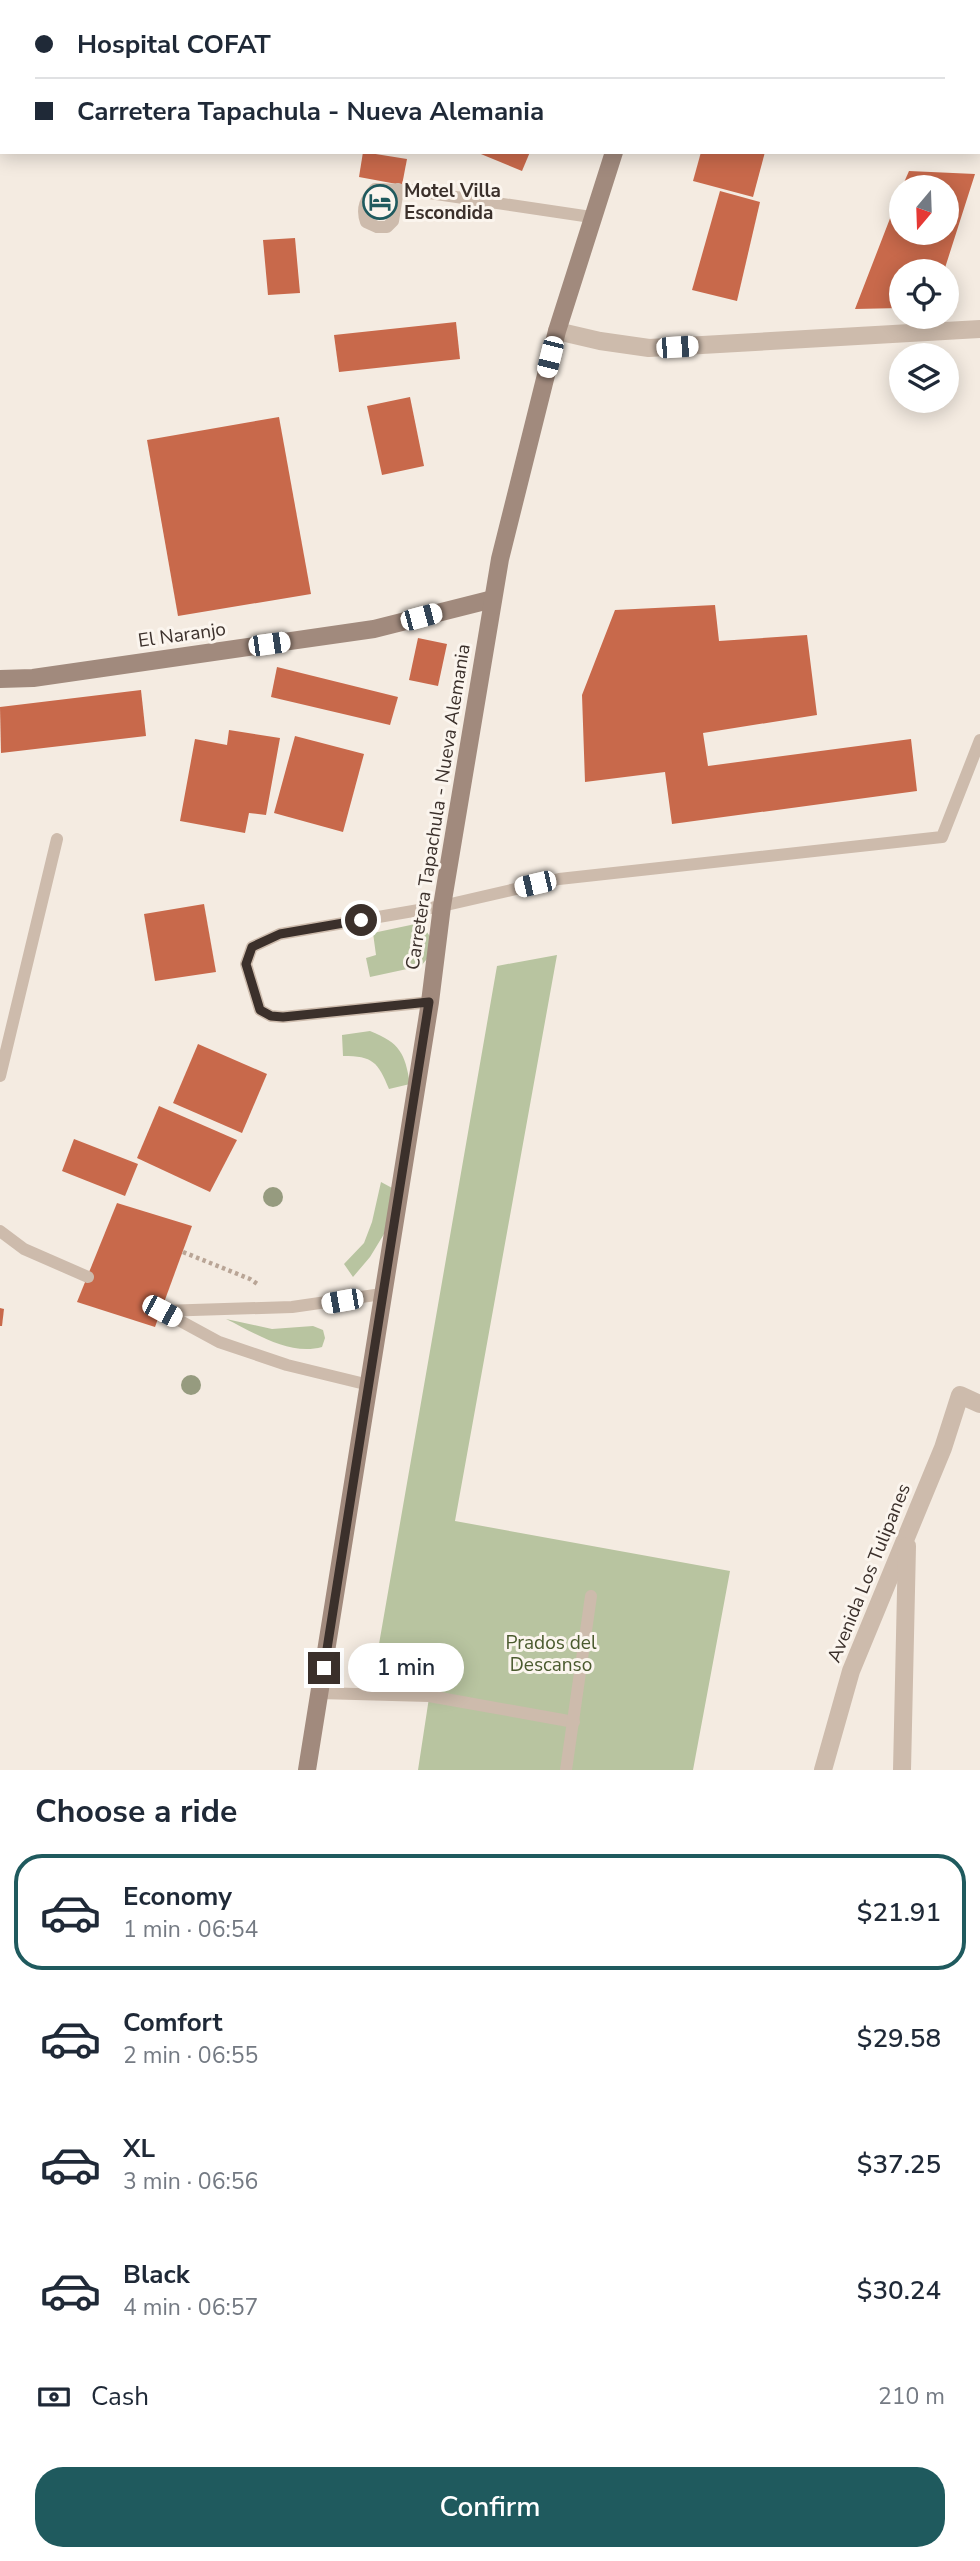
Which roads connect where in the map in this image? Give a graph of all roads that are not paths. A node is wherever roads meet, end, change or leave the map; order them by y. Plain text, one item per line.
1 (613, 154) edge
2 (398, 189) dead end
3 (592, 217) junction
4 (980, 328) edge
5 (556, 331) junction
6 (493, 599) junction
7 (0, 679) edge
8 (980, 740) edge
9 (57, 839) dead end
10 (442, 905) junction
11 (429, 1002) junction
12 (0, 1076) edge
13 (0, 1231) edge
14 (88, 1277) dead end
15 (382, 1294) junction
16 (369, 1385) junction
17 (980, 1404) edge
18 (907, 1534) junction
19 (591, 1596) dead end
20 (319, 1693) junction
21 (574, 1722) junction
22 (307, 1770) edge
23 (566, 1770) edge
24 (823, 1770) edge
25 (902, 1770) edge

1 - 3 main road, Carretera Tapachula - Nueva Alemania
2 - 3 lane
3 - 5 main road, Carretera Tapachula - Nueva Alemania
4 - 5 street
5 - 6 main road, Carretera Tapachula - Nueva Alemania
6 - 7 main road, El Naranjo
6 - 10 main road, Carretera Tapachula - Nueva Alemania
8 - 10 lane
9 - 12 lane
10 - 11 main road, Carretera Tapachula - Nueva Alemania
10 - 11 lane
11 - 15 main road, Carretera Tapachula - Nueva Alemania
13 - 14 lane
15 - 16 main road, Carretera Tapachula - Nueva Alemania
15 - 16 lane
16 - 20 main road, Carretera Tapachula - Nueva Alemania
17 - 18 street, Avenida Los Tulipanes
18 - 24 street, Avenida Los Tulipanes
18 - 25 street
19 - 21 lane
20 - 21 lane
20 - 22 main road, Carretera Tapachula - Nueva Alemania
21 - 23 lane

